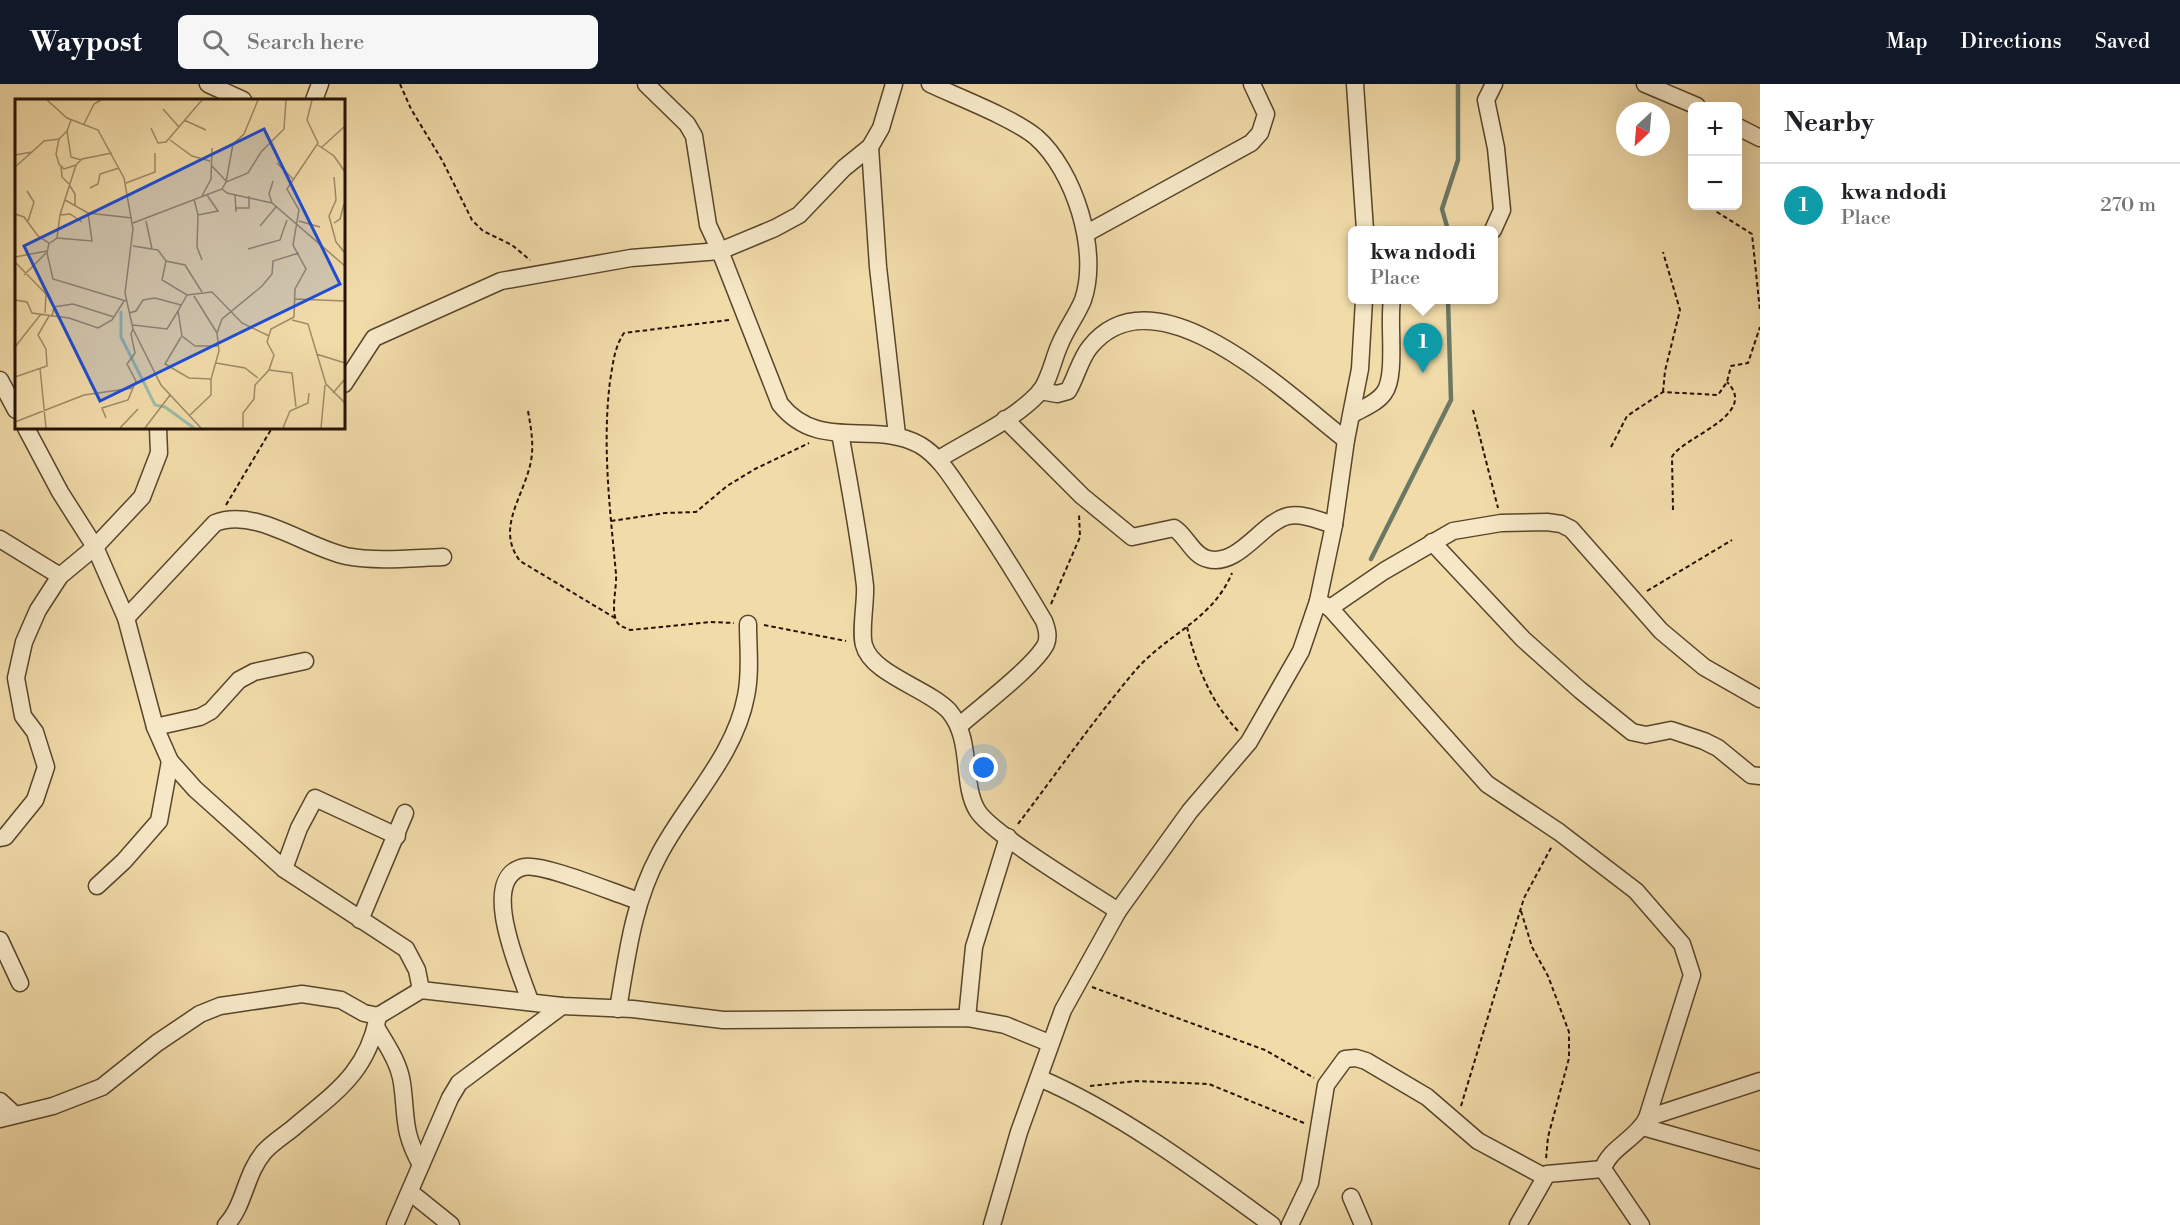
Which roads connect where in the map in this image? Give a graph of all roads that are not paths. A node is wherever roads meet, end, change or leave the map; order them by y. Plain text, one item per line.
1 (208, 84) edge
2 (320, 84) edge
3 (646, 84) edge
4 (894, 84) edge
5 (930, 84) edge
6 (1252, 84) edge
7 (1355, 84) edge
8 (1494, 84) edge
9 (1645, 84) edge
10 (241, 99) edge
11 (314, 99) edge
12 (1688, 102) edge
13 (1742, 129) edge
14 (1760, 138) edge
15 (870, 147) junction
16 (1365, 226) edge
17 (1495, 226) edge
18 (1087, 233) junction
19 (720, 251) junction
20 (1364, 304) edge
21 (1392, 304) edge
22 (0, 380) edge
23 (345, 382) edge
24 (1040, 392) junction
25 (15, 408) edge
26 (1353, 414) junction
27 (1005, 419) junction
28 (27, 429) edge
29 (158, 429) edge
30 (834, 433) junction
31 (897, 435) junction
32 (1346, 440) junction
33 (939, 459) junction
34 (1334, 525) junction
35 (0, 539) edge
36 (1432, 542) junction
37 (94, 547) junction
38 (443, 557) dead end
39 (60, 576) junction
40 (1324, 605) junction
41 (126, 618) junction
42 (748, 624) road end
43 (305, 661) dead end
44 (1760, 699) edge
45 (959, 726) junction
46 (155, 727) junction
47 (170, 761) junction
48 (1760, 777) edge
49 (405, 813) dead end
50 (397, 836) junction
51 (1008, 837) junction
52 (0, 838) edge
53 (284, 869) junction
54 (97, 886) dead end
55 (639, 901) junction
56 (1118, 911) junction
57 (360, 920) junction
58 (0, 940) edge
59 (20, 983) dead end
60 (421, 990) junction
61 (530, 1001) junction
62 (562, 1006) junction
63 (618, 1008) junction
64 (967, 1018) junction
65 (377, 1021) junction
66 (1049, 1043) junction
67 (1039, 1078) junction
68 (1760, 1081) edge
69 (0, 1101) edge
70 (7, 1117) edge
71 (1645, 1123) junction
72 (1760, 1160) edge
73 (421, 1165) junction
74 (1603, 1169) junction
75 (1546, 1175) junction
76 (410, 1192) junction
77 (1351, 1197) dead end
78 (226, 1225) edge
79 (395, 1225) edge
80 (451, 1225) edge
81 (992, 1225) edge
82 (1272, 1225) edge
83 (1290, 1225) edge
84 (1363, 1225) edge
85 (1518, 1225) edge
86 (1641, 1225) edge

1 - 10 street
2 - 11 street
3 - 19 street
4 - 15 street
5 - 18 street
6 - 18 street
7 - 16 street
8 - 17 street
9 - 12 street
13 - 14 street
15 - 19 street
15 - 31 street
18 - 24 street
19 - 23 street
19 - 30 street
20 - 26 street
21 - 26 street
22 - 25 street
24 - 27 street
24 - 32 street
26 - 32 street
27 - 33 street
27 - 34 street
28 - 37 street
29 - 37 street
30 - 31 street
30 - 45 street
31 - 33 street
32 - 34 street
33 - 45 street
34 - 40 street
35 - 39 street
36 - 40 street
36 - 44 street
36 - 48 street
37 - 39 street
37 - 41 street
38 - 41 street
39 - 52 street
40 - 56 street
40 - 71 street
41 - 46 street
42 - 55 street
43 - 46 street
45 - 51 street
46 - 47 street
47 - 53 street
47 - 54 street
49 - 50 street
50 - 53 street
50 - 57 street
51 - 56 street
51 - 64 street
53 - 57 street
55 - 61 street
55 - 63 street
56 - 66 street
57 - 60 street
58 - 59 street
60 - 61 street
60 - 65 street
61 - 62 street
62 - 63 street
62 - 73 street
63 - 64 street
64 - 66 street
65 - 70 street
65 - 73 street
65 - 78 street
66 - 67 street
67 - 81 street
67 - 82 street
68 - 71 street
69 - 70 street
71 - 72 street
71 - 74 street
73 - 76 street
74 - 75 street
74 - 86 street
75 - 83 street
75 - 85 street
76 - 79 street
76 - 80 street
77 - 84 street

